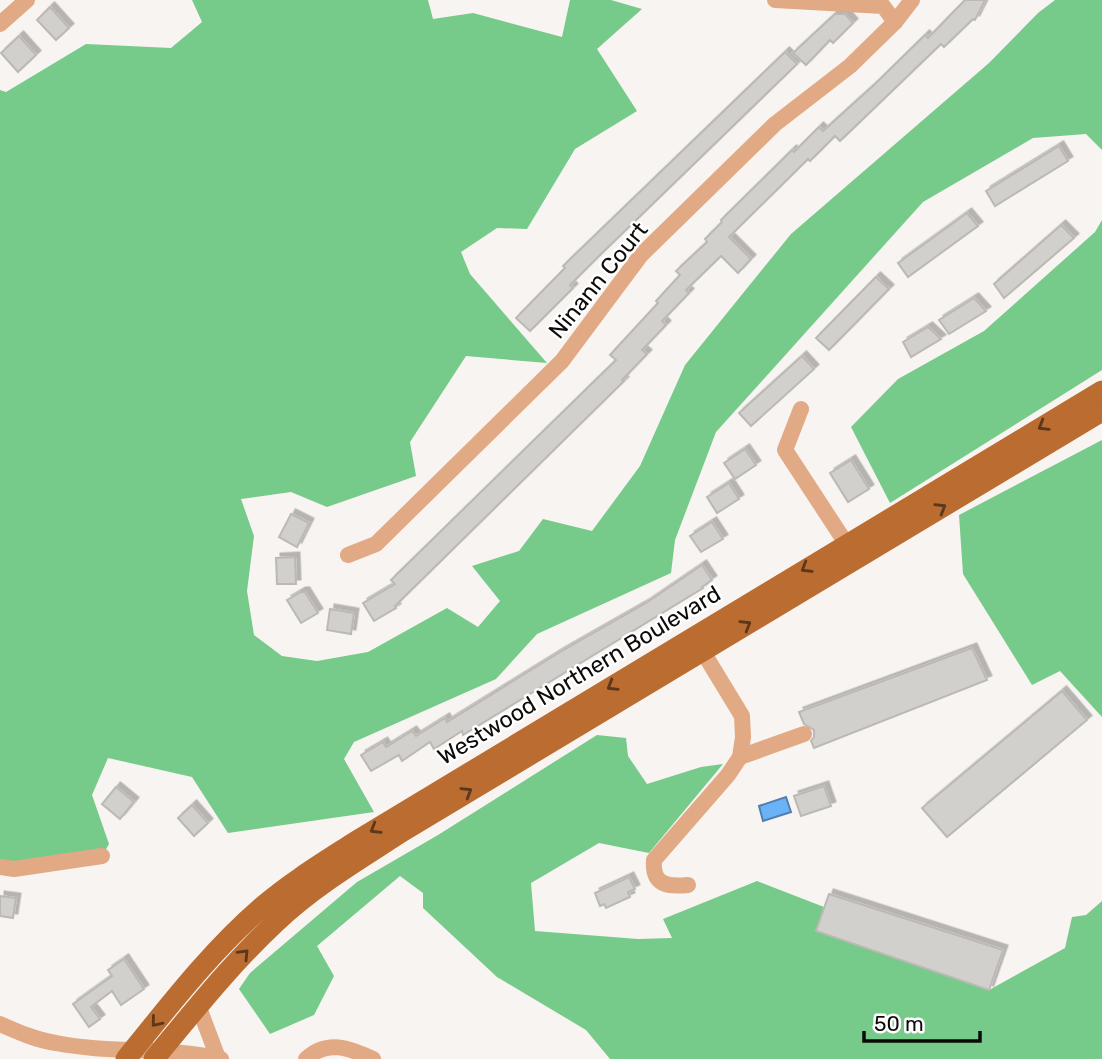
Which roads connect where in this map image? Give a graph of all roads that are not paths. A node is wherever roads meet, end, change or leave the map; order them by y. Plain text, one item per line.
1 (27, 0) edge
2 (775, 0) edge
3 (912, 0) edge
4 (895, 22) junction
5 (0, 24) edge
6 (1102, 391) edge
7 (801, 408) dead end
8 (1102, 411) edge
9 (851, 551) junction
10 (348, 555) dead end
11 (698, 644) junction
12 (804, 734) dead end
13 (740, 757) junction
14 (103, 856) dead end
15 (0, 867) edge
16 (688, 885) dead end
17 (198, 1004) junction
18 (0, 1024) edge
19 (130, 1054) edge
20 (157, 1054) edge
21 (220, 1059) edge
22 (306, 1059) edge
23 (373, 1059) edge

1 - 5 street
2 - 4 street
3 - 4 street, Ninann Court
4 - 10 street, Ninann Court
6 -> 9 main road, Westwood Northern Boulevard
7 - 9 street
9 -> 8 main road, Westwood Northern Boulevard
9 - 11 main road, Westwood Northern Boulevard
11 - 13 street
17 -> 11 main road, Westwood Northern Boulevard
11 -> 19 main road, Westwood Northern Boulevard
12 - 13 street
13 - 16 street
14 - 15 street
17 - 20 main road, Westwood Northern Boulevard
17 - 21 street
18 - 19 street
19 - 20 street
20 - 21 street
22 - 23 street

